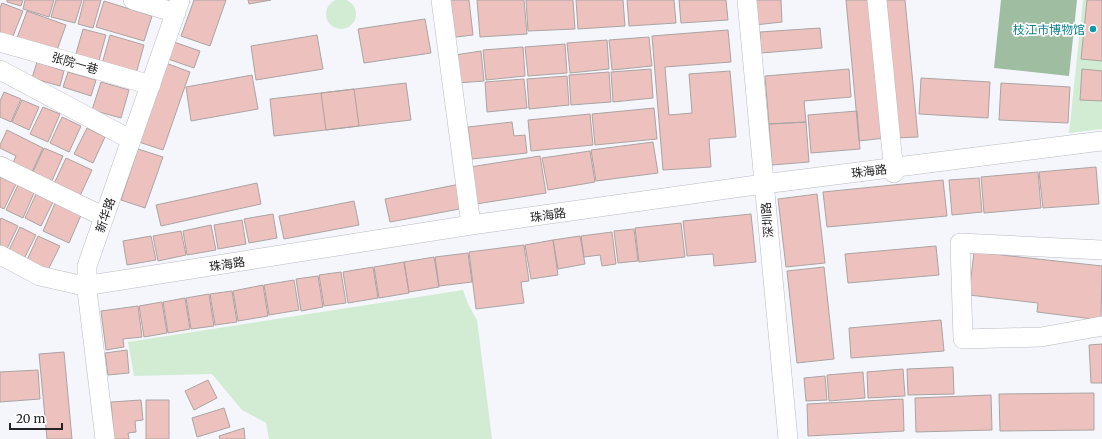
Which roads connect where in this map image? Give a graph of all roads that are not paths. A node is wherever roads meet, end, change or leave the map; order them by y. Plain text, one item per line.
1 (133, 0) edge
2 (440, 0) edge
3 (747, 0) edge
4 (877, 0) edge
5 (168, 5) edge
6 (0, 42) edge
7 (0, 47) edge
8 (0, 70) edge
9 (144, 85) junction
10 (122, 135) junction
11 (1102, 141) edge
12 (1102, 148) edge
13 (0, 166) edge
14 (893, 171) junction
15 (764, 187) junction
16 (96, 213) junction
17 (471, 225) junction
18 (1102, 250) edge
19 (0, 255) edge
20 (0, 261) edge
21 (83, 288) junction
22 (1102, 326) edge
23 (93, 439) edge
24 (105, 439) edge
25 (788, 439) edge

1 - 5 street
2 - 17 street
3 - 15 street, 深圳路
4 - 14 street
5 - 9 street, 新华路
6 - 9 street, 张院一巷
7 - 9 street, 张院一巷
8 - 10 street
9 - 10 street, 新华路
9 - 21 street, 新华路
10 - 16 street, 新华路
11 - 14 street, 珠海路
12 - 14 street, 珠海路
13 - 16 street
14 - 15 street, 珠海路
15 - 17 street, 珠海路
15 - 21 street, 珠海路
15 - 25 street, 深圳路
16 - 21 street, 新华路
17 - 21 street, 珠海路
18 - 22 street
19 - 21 street, 珠海路
20 - 21 street, 珠海路
21 - 23 street, 新华路
21 - 24 street, 新华路

